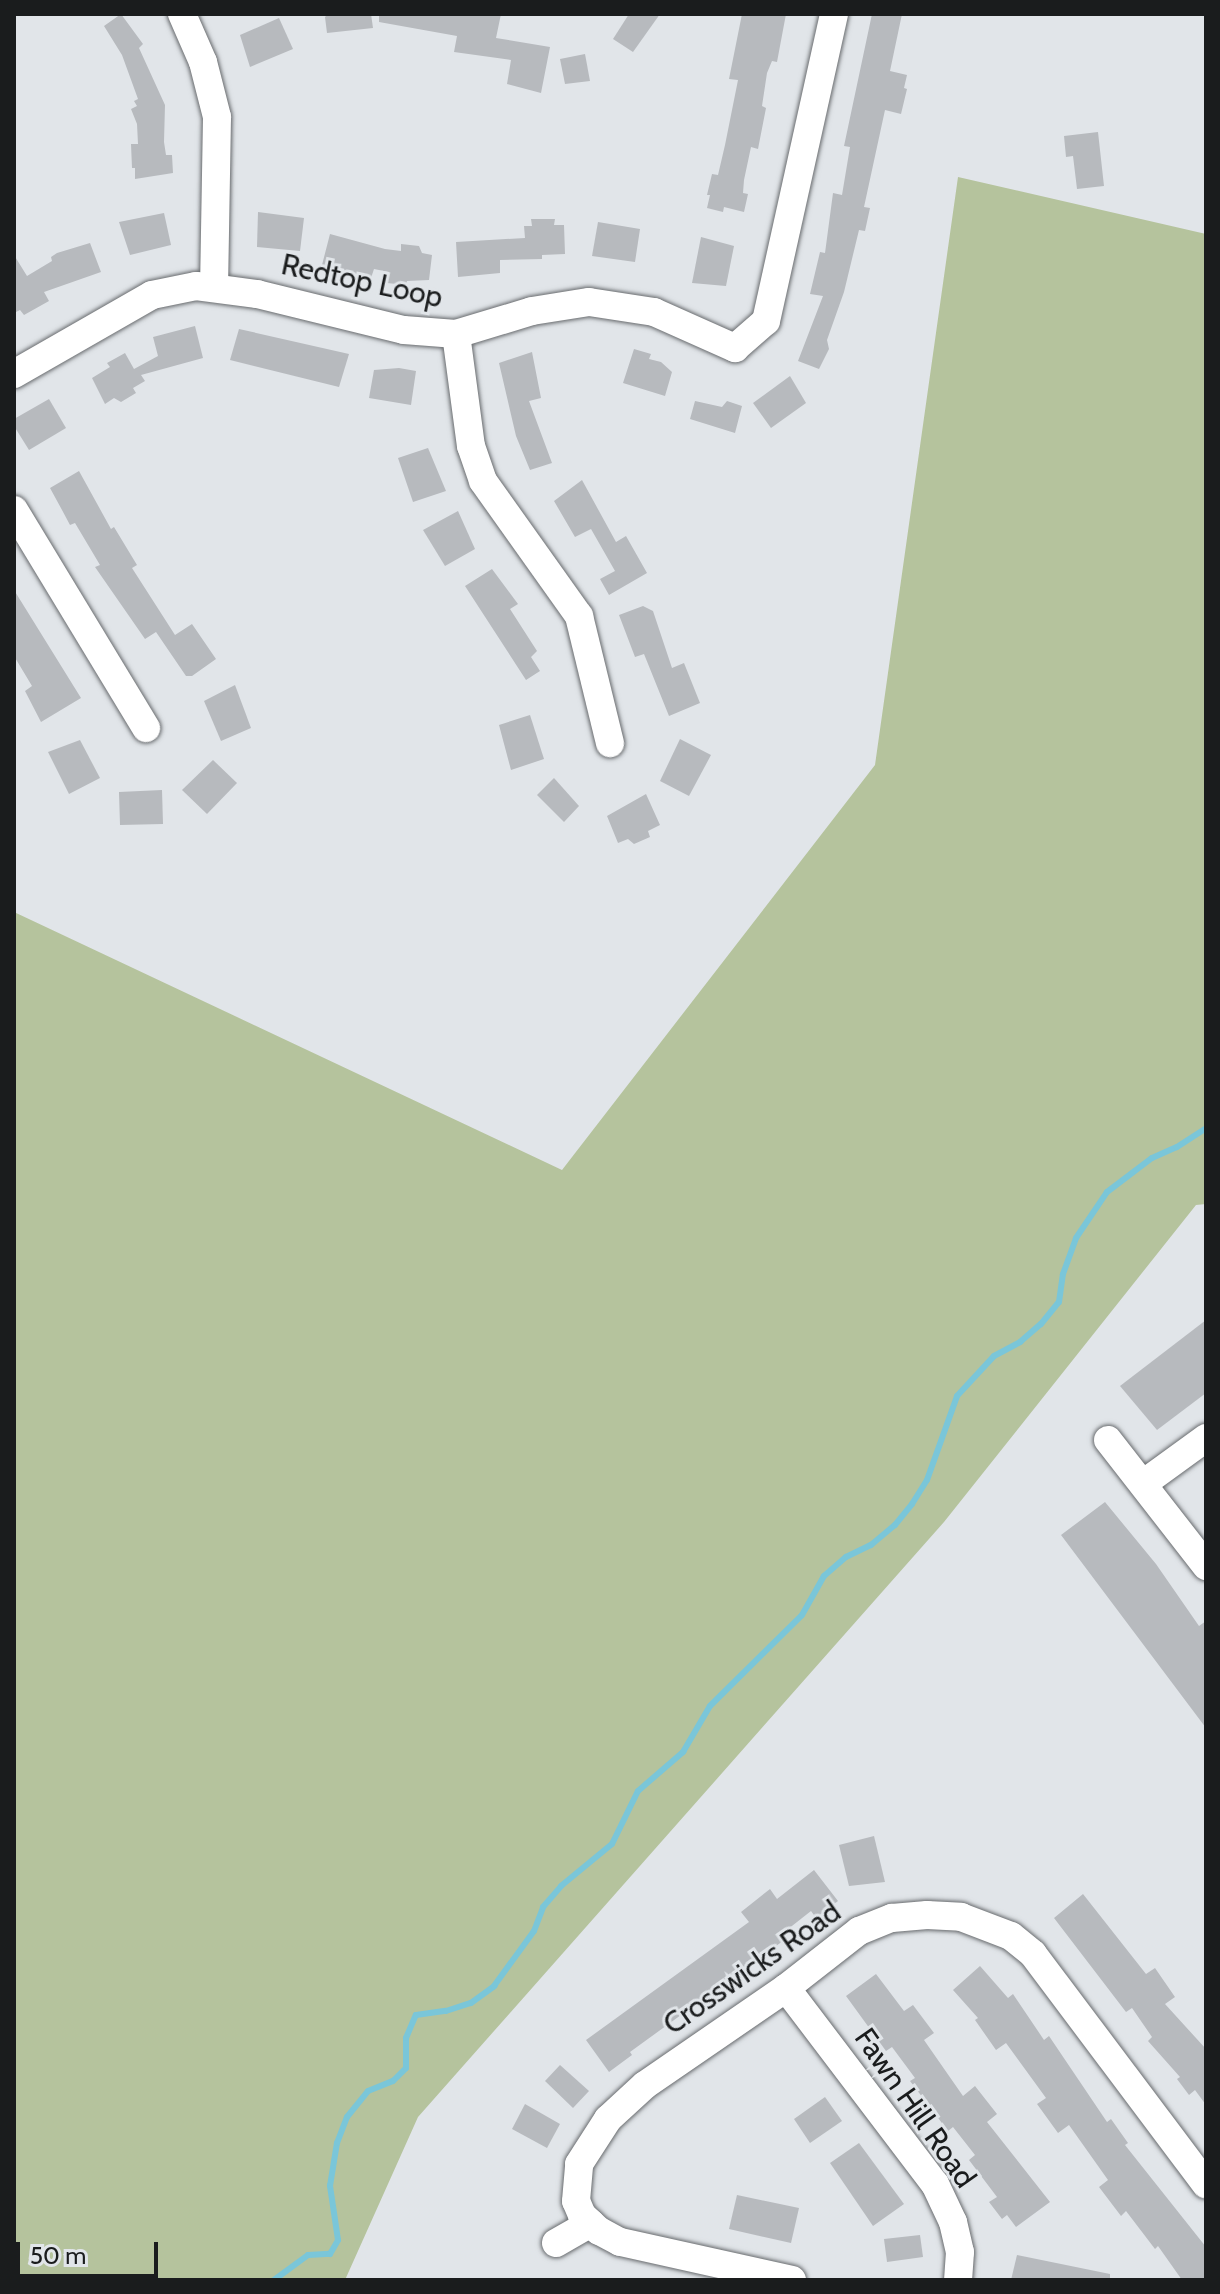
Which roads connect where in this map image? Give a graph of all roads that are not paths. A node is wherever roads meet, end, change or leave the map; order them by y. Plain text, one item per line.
1 (834, 14) edge
2 (187, 16) edge
3 (214, 288) junction
4 (456, 334) junction
5 (14, 374) edge
6 (14, 510) edge
7 (146, 728) dead end
8 (610, 743) dead end
9 (1206, 1438) edge
10 (1108, 1440) dead end
11 (1144, 1483) junction
12 (1206, 1566) edge
13 (786, 1988) junction
14 (1206, 2184) edge
15 (591, 2223) junction
16 (556, 2243) dead end
17 (792, 2280) edge
18 (958, 2280) edge

1 - 4 street, Redtop Loop
2 - 3 street
3 - 4 street, Redtop Loop
3 - 5 street, Redtop Loop
4 - 8 street
6 - 7 street
9 - 11 street
10 - 11 street
11 - 12 street
13 - 14 street, Crosswicks Road
13 - 15 street, Crosswicks Road
13 - 18 street, Fawn Hill Road
15 - 16 street
15 - 17 street

